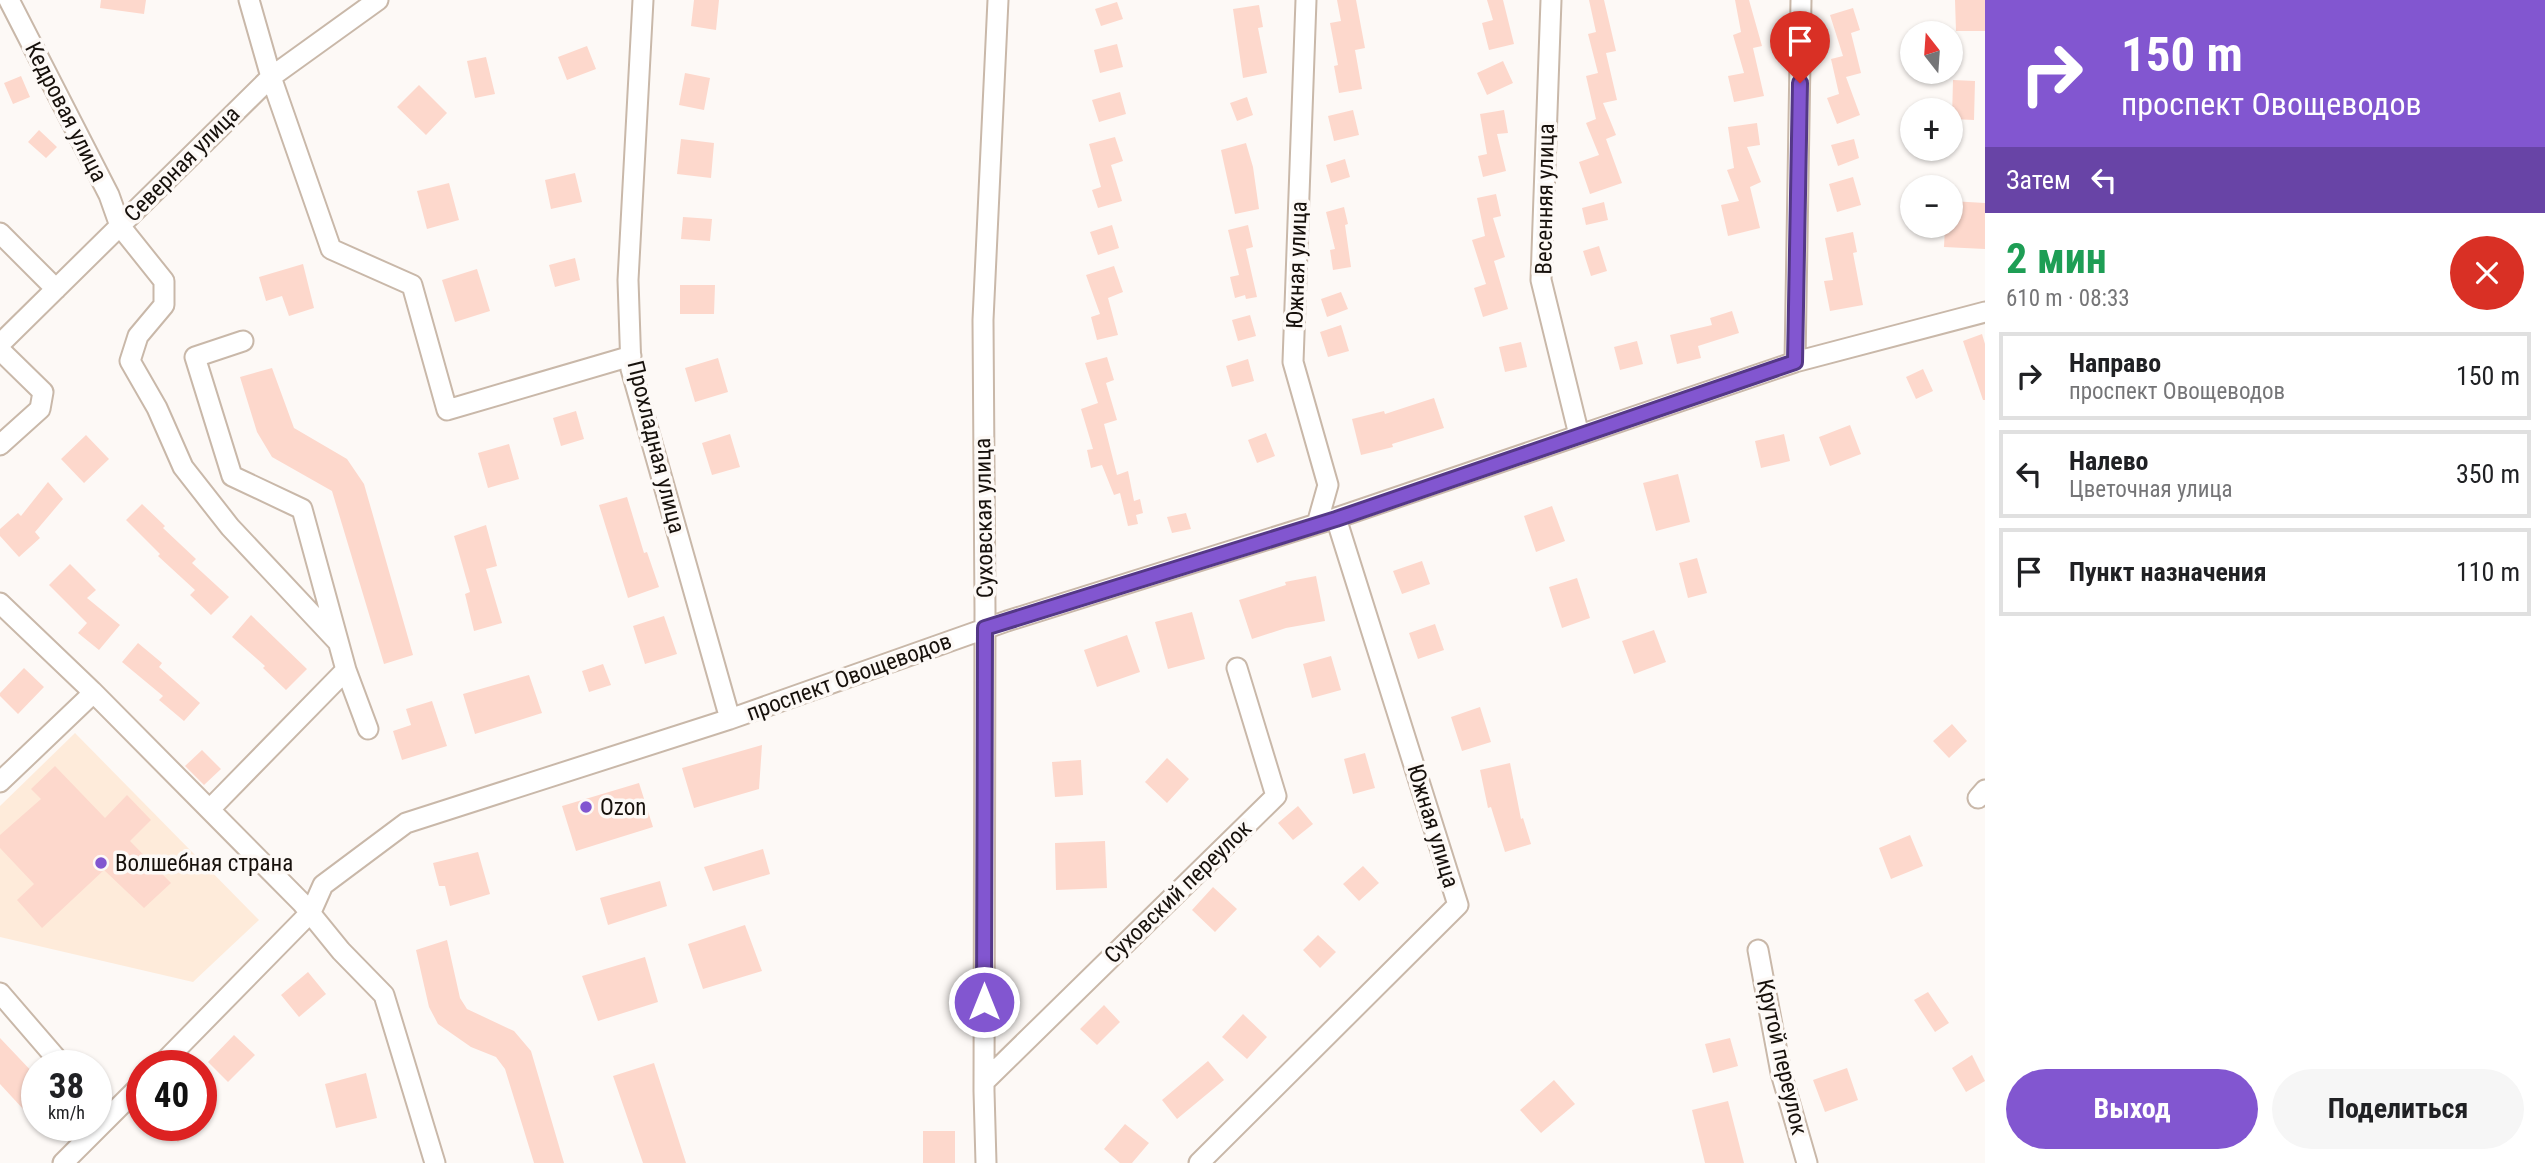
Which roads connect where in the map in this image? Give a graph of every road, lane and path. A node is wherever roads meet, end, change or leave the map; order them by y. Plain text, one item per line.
1 (9, 0) edge
2 (249, 0) edge
3 (378, 0) edge
4 (642, 0) edge
5 (998, 0) edge
6 (1306, 0) edge
7 (1551, 0) edge
8 (1801, 0) edge
9 (271, 77) junction
10 (120, 226) junction
11 (0, 233) edge
12 (56, 289) junction
13 (1985, 312) edge
14 (243, 341) dead end
15 (0, 347) edge
16 (631, 356) junction
17 (1795, 362) junction
18 (1580, 435) junction
19 (0, 445) edge
20 (1336, 519) junction
21 (1317, 524) junction
22 (0, 603) edge
23 (985, 628) junction
24 (337, 641) junction
25 (1237, 668) dead end
26 (346, 670) junction
27 (92, 691) junction
28 (730, 719) junction
29 (368, 729) dead end
30 (0, 782) edge
31 (210, 809) junction
32 (311, 912) junction
33 (1758, 950) dead end
34 (0, 993) edge
35 (49, 1050) edge
36 (176, 1050) edge
37 (984, 1082) junction
38 (80, 1141) edge
39 (63, 1163) edge
40 (435, 1163) edge
41 (986, 1163) edge
42 (1199, 1163) edge
43 (1807, 1163) edge

1 - 10 street, Кедровая улица
2 - 9 street
3 - 9 street, Северная улица
4 - 16 street, Прохладная улица
5 - 23 street, Суховская улица
6 - 21 street, Южная улица
7 - 18 street, Весенняя улица
8 - 17 street
9 - 10 street, Северная улица
9 - 16 street
10 - 12 street, Северная улица
10 - 24 street, Кедровая улица
11 - 12 street
12 - 15 street, Северная улица
13 - 17 street, проспект Овощеводов
14 - 24 street
15 - 19 street
16 - 28 street, Прохладная улица
17 - 18 street, проспект Овощеводов
18 - 20 street, проспект Овощеводов
20 - 21 street, проспект Овощеводов
20 - 42 street, Южная улица
21 - 23 street, проспект Овощеводов
22 - 27 street
23 - 28 street, проспект Овощеводов
23 - 37 street, Суховская улица
24 - 26 street
25 - 37 street, Суховский переулок
26 - 29 street
26 - 31 street
27 - 30 street
27 - 31 street
28 - 32 street, проспект Овощеводов
31 - 32 street
32 - 36 street, проспект Овощеводов
32 - 40 street
33 - 43 street, Крутой переулок
34 - 35 street
37 - 41 street, Суховская улица
38 - 39 street

